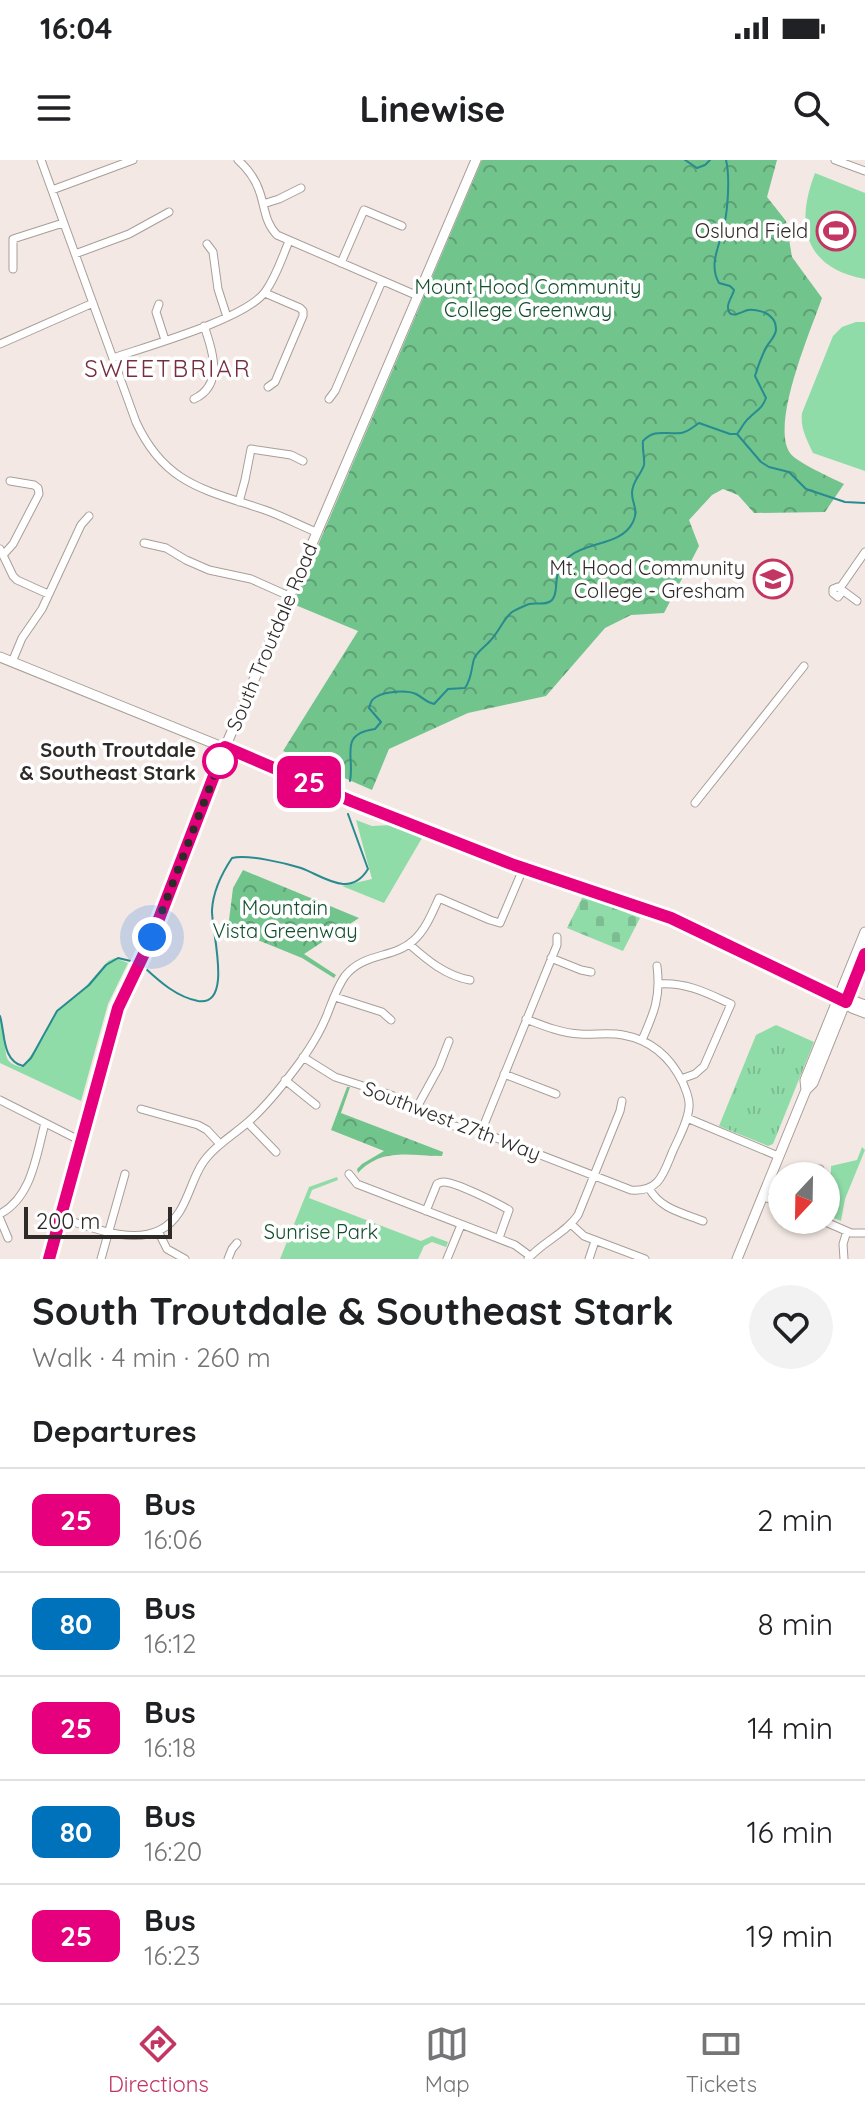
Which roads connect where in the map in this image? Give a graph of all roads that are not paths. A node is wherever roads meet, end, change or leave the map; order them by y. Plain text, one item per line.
1 (41, 160) edge
2 (133, 160) edge
3 (238, 160) edge
4 (476, 160) edge
5 (835, 160) edge
6 (847, 162) edge
7 (109, 164) edge
8 (865, 171) edge
9 (301, 188) dead end
10 (52, 190) junction
11 (263, 204) junction
12 (169, 212) dead end
13 (63, 223) junction
14 (402, 226) dead end
15 (289, 241) junction
16 (207, 244) dead end
17 (75, 254) junction
18 (341, 263) junction
19 (13, 269) dead end
20 (382, 281) junction
21 (265, 293) junction
22 (418, 296) junction
23 (93, 303) junction
24 (159, 304) dead end
25 (227, 317) junction
26 (204, 326) junction
27 (165, 340) junction
28 (0, 344) edge
29 (113, 358) junction
30 (268, 387) dead end
31 (194, 399) dead end
32 (329, 399) dead end
33 (303, 461) dead end
34 (10, 481) dead end
35 (239, 502) junction
36 (89, 516) dead end
37 (316, 532) junction
38 (144, 543) dead end
39 (2, 552) edge
40 (865, 552) edge
41 (48, 594) junction
42 (289, 596) junction
43 (857, 601) dead end
44 (0, 657) edge
45 (12, 662) junction
46 (804, 666) dead end
47 (225, 747) junction
48 (695, 803) dead end
49 (523, 869) junction
50 (865, 932) edge
51 (557, 937) dead end
52 (409, 944) junction
53 (865, 954) edge
54 (551, 958) junction
55 (657, 966) dead end
56 (591, 972) dead end
57 (470, 980) dead end
58 (659, 984) junction
59 (335, 997) junction
60 (842, 1000) junction
61 (865, 1005) edge
62 (865, 1013) edge
63 (526, 1019) junction
64 (391, 1020) dead end
65 (642, 1040) junction
66 (449, 1041) dead end
67 (303, 1057) junction
68 (504, 1074) junction
69 (681, 1079) junction
70 (285, 1080) junction
71 (556, 1094) dead end
72 (0, 1100) edge
73 (622, 1101) dead end
74 (316, 1105) dead end
75 (141, 1109) dead end
76 (416, 1109) junction
77 (687, 1118) junction
78 (45, 1123) junction
79 (248, 1123) junction
80 (481, 1132) junction
81 (81, 1141) junction
82 (220, 1144) junction
83 (276, 1152) dead end
84 (778, 1156) junction
85 (125, 1174) dead end
86 (349, 1174) dead end
87 (594, 1176) junction
88 (649, 1188) junction
89 (762, 1196) junction
90 (768, 1198) edge
91 (426, 1211) junction
92 (0, 1217) edge
93 (60, 1218) junction
94 (703, 1221) dead end
95 (461, 1225) junction
96 (572, 1225) junction
97 (840, 1228) edge
98 (158, 1231) junction
99 (847, 1231) junction
100 (109, 1232) junction
101 (865, 1233) edge
102 (8, 1238) dead end
103 (499, 1238) junction
104 (595, 1241) junction
105 (237, 1243) dead end
106 (529, 1258) edge
107 (48, 1259) edge
108 (101, 1259) edge
109 (185, 1259) edge
110 (228, 1259) edge
111 (447, 1259) edge
112 (589, 1259) edge
113 (645, 1259) edge
114 (737, 1259) edge
115 (844, 1259) edge

1 - 10 street
2 - 7 street
3 - 11 street
4 - 22 main road, South Troutdale Road
5 - 6 street
6 - 8 street
7 - 10 street
9 - 11 street
10 - 13 street
11 - 15 street
12 - 17 street
13 - 17 street
13 - 19 street
14 - 18 street
15 - 18 street
15 - 21 street
16 - 25 street
17 - 23 street
18 - 20 street
20 - 22 street
20 - 32 street
21 - 25 street
21 - 30 street
22 - 37 main road, South Troutdale Road
23 - 28 street
23 - 29 street
24 - 27 street
25 - 26 street
26 - 27 street
26 - 31 street
27 - 29 street
29 - 35 street
33 - 35 street
34 - 39 street
35 - 37 street
36 - 41 street
37 - 42 main road, South Troutdale Road
38 - 42 street
39 - 41 street
40 - 43 street
41 - 45 street
42 - 47 main road, South Troutdale Road
44 - 45 main road
45 - 47 main road
46 - 48 street
47 - 49 main road
47 - 81 main road, South Troutdale Road
49 - 52 street
49 - 60 main road
50 - 60 main road
51 - 54 street
52 - 57 street
52 - 59 street
53 - 60 main road
54 - 56 street
54 - 63 street
55 - 58 street
58 - 65 street
58 - 69 street
59 - 64 street
59 - 67 street
60 - 61 main road
60 - 62 main road
60 - 84 main road
63 - 65 street
63 - 68 street
65 - 69 street
66 - 76 street
67 - 70 street
67 - 76 street, Southwest 27th Way
68 - 71 street
68 - 80 street
69 - 77 street
70 - 74 street
70 - 79 street
72 - 78 street
73 - 87 street
75 - 82 street
76 - 80 street, Southwest 27th Way
77 - 84 street
77 - 88 street
78 - 81 street
78 - 92 street
79 - 82 street
79 - 83 street
80 - 87 street, Southwest 27th Way
81 - 93 main road, South Troutdale Road
82 - 98 street
84 - 89 main road
85 - 100 street
86 - 91 street
87 - 88 street, Southwest 27th Way
87 - 96 street
88 - 94 street
89 - 90 street
89 - 114 main road
91 - 95 street
91 - 103 street
92 - 102 street
93 - 100 street
93 - 107 main road, South Troutdale Road
95 - 103 street
95 - 111 street
96 - 104 street
96 - 106 street
97 - 99 street
98 - 100 street
98 - 109 street
99 - 101 street
99 - 115 street
100 - 108 street
103 - 106 street
104 - 112 street
104 - 113 street
105 - 110 street

